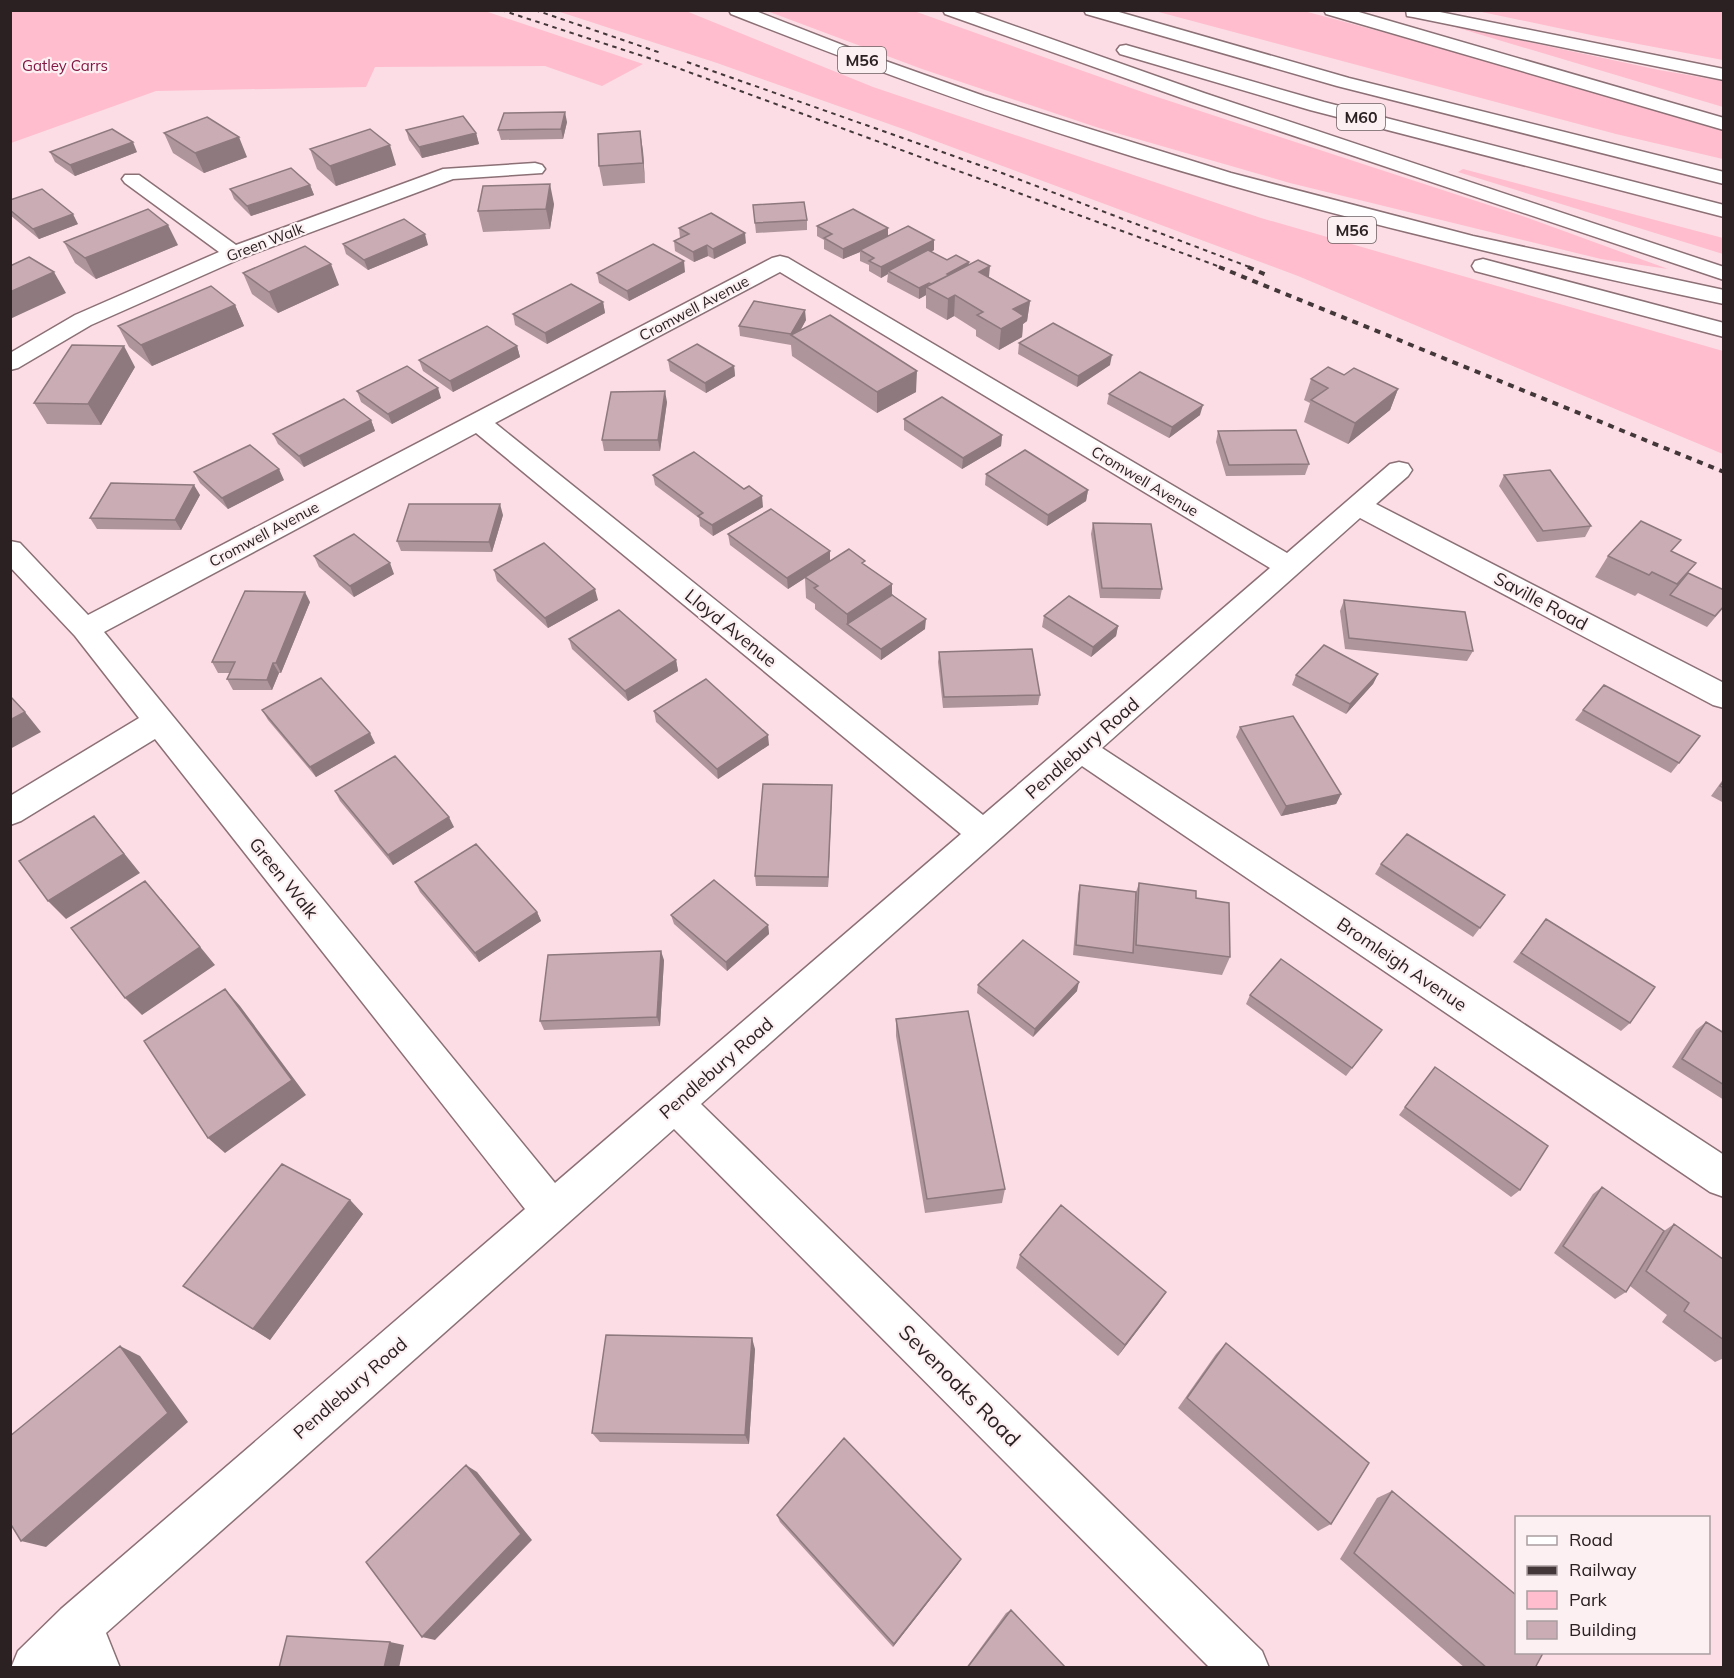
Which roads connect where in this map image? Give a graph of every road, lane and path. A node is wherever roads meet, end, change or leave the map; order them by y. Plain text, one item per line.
1 (737, 10) edge
2 (951, 10) edge
3 (1002, 10) edge
4 (1092, 10) edge
5 (1332, 10) edge
6 (1408, 10) edge
7 (1090, 40) dead end
8 (1113, 47) dead end
9 (1724, 75) edge
10 (988, 105) junction
11 (1724, 124) edge
12 (535, 169) dead end
13 (1724, 178) edge
14 (132, 179) dead end
15 (1724, 211) edge
16 (234, 254) junction
17 (1724, 274) edge
18 (1724, 297) edge
19 (1724, 330) edge
20 (10, 363) edge
21 (478, 422) junction
22 (1399, 470) dead end
23 (1358, 506) junction
24 (10, 550) edge
25 (1288, 566) junction
26 (85, 628) junction
27 (1724, 697) edge
28 (158, 722) junction
29 (1080, 749) junction
30 (10, 812) edge
31 (984, 834) junction
32 (674, 1104) junction
33 (1724, 1178) edge
34 (552, 1211) junction
35 (87, 1647) edge
36 (35, 1668) edge
37 (1245, 1668) edge

1 - 10 main road, M56
2 - 17 main road, M60
3 - 7 main road
4 - 13 main road, M60
5 - 11 main road
6 - 9 main road
8 - 15 main road, M60
10 - 18 main road, M56
10 - 19 main road, M56
12 - 16 main road, Green Walk
14 - 16 main road
16 - 20 main road, Green Walk
21 - 25 main road, Cromwell Avenue
21 - 26 main road, Cromwell Avenue
21 - 31 main road, Lloyd Avenue
22 - 23 main road, Pendlebury Road
23 - 25 main road, Pendlebury Road
23 - 27 main road, Saville Road
24 - 26 main road, Green Walk
25 - 29 main road, Pendlebury Road
26 - 28 main road, Green Walk
28 - 30 main road
28 - 34 main road, Green Walk
29 - 31 main road, Pendlebury Road
29 - 33 main road, Bromleigh Avenue
31 - 32 main road, Pendlebury Road
32 - 34 main road, Pendlebury Road
32 - 37 main road, Sevenoaks Road
34 - 35 main road, Pendlebury Road
35 - 36 main road, Pendlebury Road

